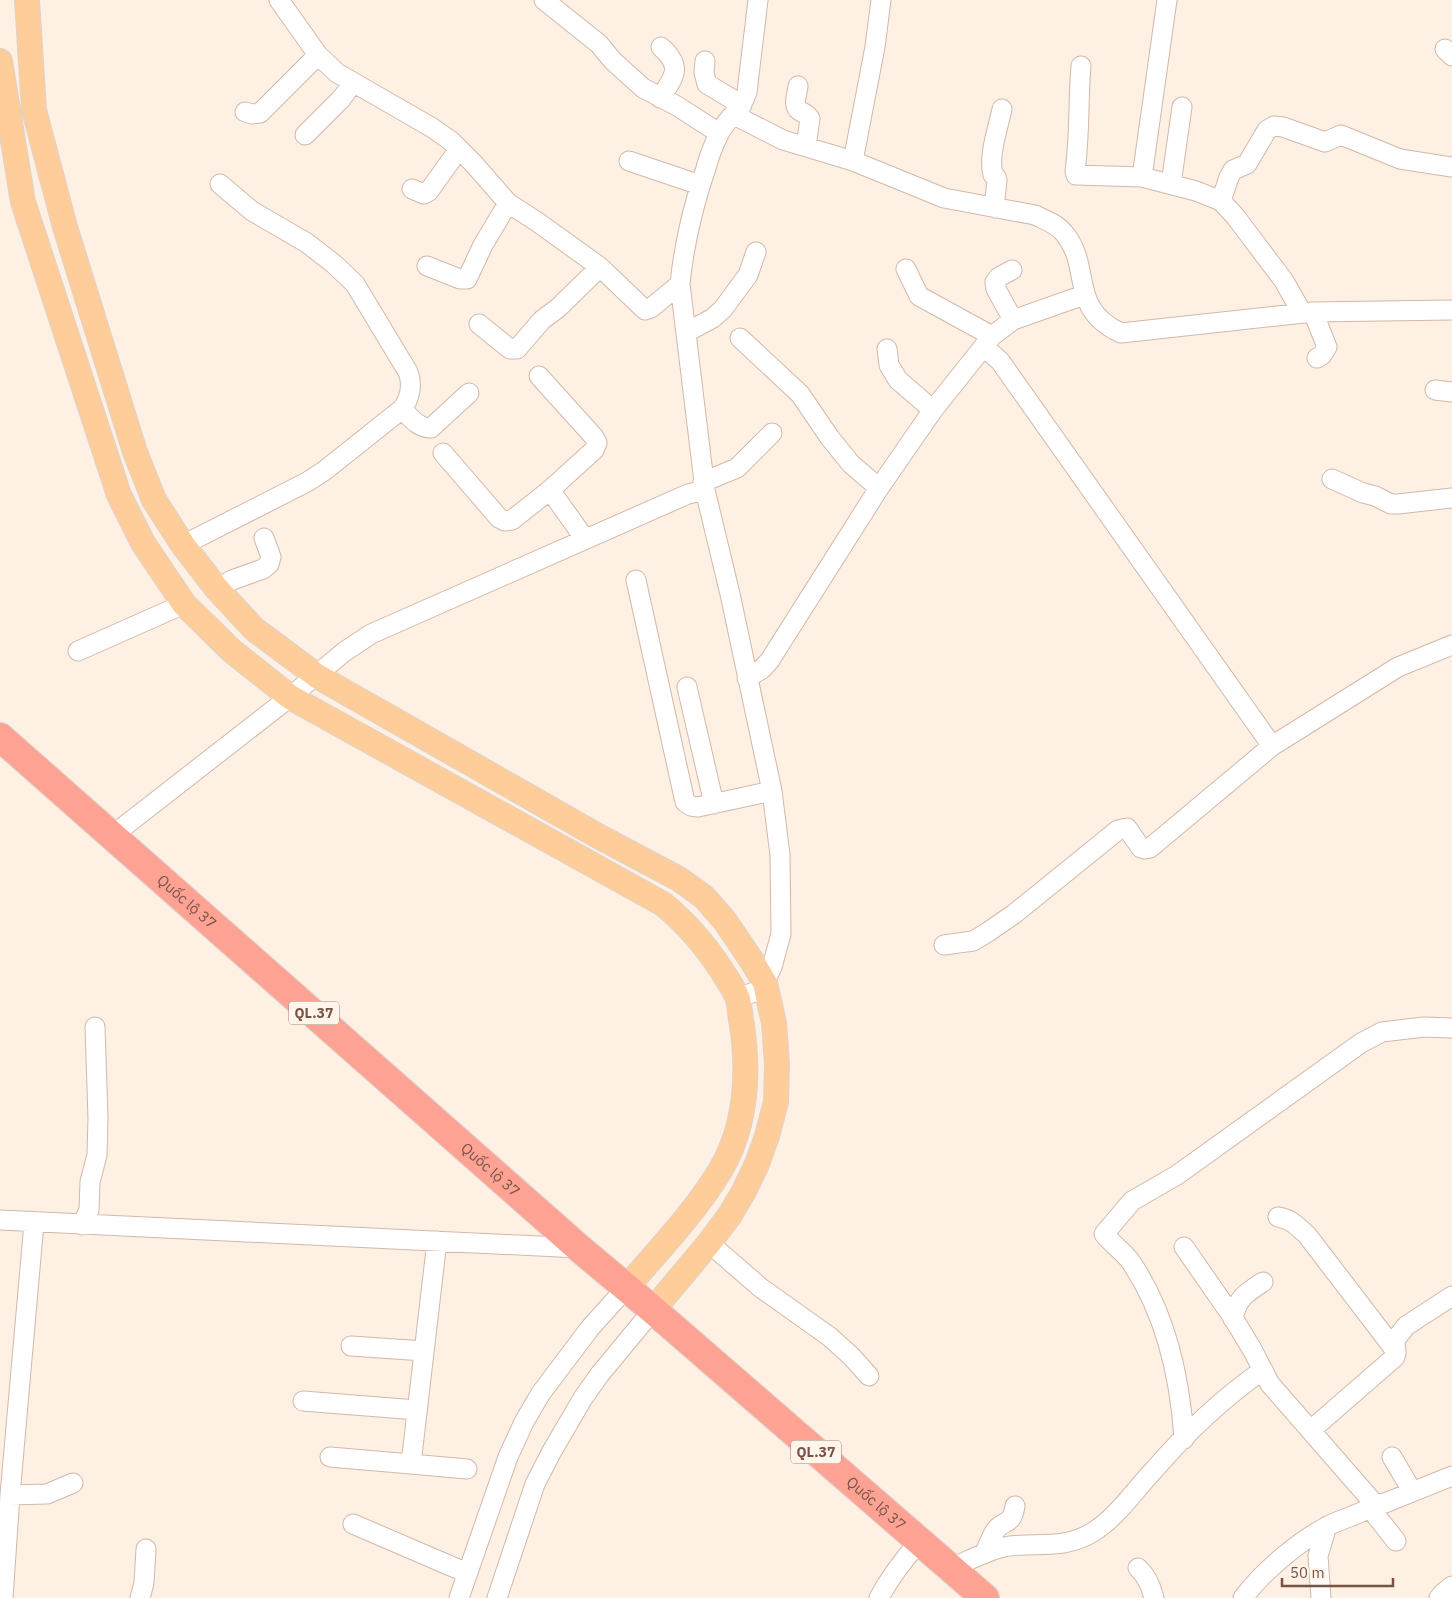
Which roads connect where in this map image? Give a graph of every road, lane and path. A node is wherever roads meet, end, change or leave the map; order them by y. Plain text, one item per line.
1 (27, 0) edge
2 (279, 0) edge
3 (544, 0) edge
4 (758, 0) edge
5 (881, 0) edge
6 (1167, 0) edge
7 (661, 47) dead end
8 (318, 55) junction
9 (706, 61) dead end
10 (0, 62) edge
11 (1081, 66) dead end
12 (353, 83) junction
13 (798, 86) dead end
14 (660, 98) junction
15 (1182, 107) dead end
16 (1002, 109) dead end
17 (738, 110) junction
18 (245, 112) dead end
19 (719, 133) junction
20 (305, 135) dead end
21 (806, 146) junction
22 (459, 149) junction
23 (629, 161) dead end
24 (853, 161) junction
25 (1452, 167) edge
26 (1142, 177) junction
27 (220, 184) dead end
28 (1171, 184) junction
29 (700, 185) junction
30 (412, 189) dead end
31 (1221, 201) junction
32 (508, 204) junction
33 (994, 208) junction
34 (756, 252) dead end
35 (427, 266) dead end
36 (600, 267) junction
37 (906, 269) dead end
38 (1012, 270) dead end
39 (680, 284) junction
40 (1084, 295) junction
41 (1452, 310) edge
42 (1307, 312) junction
43 (1013, 320) junction
44 (479, 324) dead end
45 (687, 332) junction
46 (740, 338) dead end
47 (988, 342) junction
48 (887, 349) dead end
49 (1317, 358) dead end
50 (539, 376) dead end
51 (469, 393) dead end
52 (402, 409) junction
53 (933, 410) junction
54 (772, 433) dead end
55 (443, 453) dead end
56 (1332, 479) dead end
57 (704, 486) junction
58 (879, 488) junction
59 (550, 490) junction
60 (1452, 498) edge
61 (264, 538) dead end
62 (585, 539) junction
63 (183, 544) junction
64 (636, 580) dead end
65 (217, 589) junction
66 (184, 604) junction
67 (1452, 646) edge
68 (78, 651) dead end
69 (317, 676) junction
70 (747, 678) junction
71 (687, 687) dead end
72 (290, 697) junction
73 (0, 737) edge
74 (1272, 746) junction
75 (772, 791) junction
76 (714, 804) junction
77 (113, 835) junction
78 (944, 945) dead end
79 (750, 992) junction
80 (95, 1027) dead end
81 (1452, 1028) edge
82 (1278, 1217) dead end
83 (0, 1220) edge
84 (34, 1223) junction
85 (82, 1225) junction
86 (437, 1241) junction
87 (709, 1244) junction
88 (1184, 1247) dead end
89 (579, 1248) junction
90 (1263, 1282) dead end
91 (1452, 1296) edge
92 (639, 1298) junction
93 (1233, 1319) junction
94 (351, 1346) dead end
95 (1395, 1350) junction
96 (424, 1351) junction
97 (1264, 1370) junction
98 (868, 1376) dead end
99 (302, 1401) dead end
100 (417, 1410) junction
101 (1311, 1430) junction
102 (1184, 1439) junction
103 (330, 1457) dead end
104 (1392, 1457) dead end
105 (411, 1464) junction
106 (467, 1468) dead end
107 (1452, 1476) edge
108 (73, 1484) dead end
109 (7, 1488) edge
110 (1412, 1491) junction
111 (1015, 1506) dead end
112 (1374, 1506) junction
113 (353, 1524) dead end
114 (1327, 1526) junction
115 (920, 1541) junction
116 (1396, 1541) dead end
117 (146, 1549) dead end
118 (984, 1554) junction
119 (951, 1568) junction
120 (1138, 1568) dead end
121 (467, 1573) junction
122 (1452, 1586) edge
123 (3, 1598) edge
124 (140, 1598) edge
125 (459, 1598) edge
126 (497, 1598) edge
127 (879, 1598) edge
128 (985, 1598) edge
129 (1154, 1598) edge
130 (1243, 1598) edge
131 (1321, 1598) edge
132 (1438, 1598) edge

1 - 63 main road
2 - 8 street
3 - 14 street
4 - 17 street
5 - 24 street
6 - 26 street
7 - 14 street
8 - 12 street
8 - 18 street
9 - 17 street
10 - 66 main road
11 - 26 street
12 - 20 street
12 - 22 street
13 - 21 street
14 - 19 street
15 - 28 street
16 - 33 street
17 - 19 street
17 - 21 street
19 - 29 street
21 - 24 street
22 - 30 street
22 - 32 street
23 - 29 street
24 - 33 street
25 - 31 street
26 - 28 street
27 - 52 street
28 - 31 street
29 - 39 street
31 - 42 street
32 - 35 street
32 - 36 street
33 - 40 street
34 - 45 street
36 - 39 street
36 - 44 street
37 - 47 street
38 - 43 street
39 - 45 street
40 - 42 street
40 - 43 street
41 - 42 street
42 - 49 street
43 - 47 street
45 - 57 street
46 - 58 street
47 - 53 street
47 - 74 street
48 - 53 street
50 - 59 street
51 - 52 street
52 - 63 street
53 - 58 street
54 - 57 street
55 - 59 street
56 - 60 street
57 - 62 street
57 - 70 street
58 - 70 street
59 - 62 street
61 - 65 street
62 - 69 street
63 - 65 main road
64 - 76 street
65 - 69 main road
66 - 68 street
66 - 72 main road
67 - 74 street
69 - 72 street
69 - 79 main road
70 - 75 street
71 - 76 street
72 - 77 street
72 - 79 main road
73 - 77 highway, Quốc lộ 37 / QL.37
74 - 78 street
75 - 76 street
75 - 79 street
77 - 89 highway, Quốc lộ 37 / QL.37
79 - 87 main road
79 - 92 main road
80 - 85 street
81 - 102 street
82 - 95 street
83 - 84 street
84 - 85 street
84 - 109 street
85 - 86 street
86 - 89 street
86 - 96 street
87 - 92 main road
87 - 98 street
88 - 93 street
89 - 92 highway, Quốc lộ 37 / QL.37
90 - 93 street
91 - 95 street
92 - 115 highway, Quốc lộ 37 / QL.37
92 - 121 street
92 - 126 street
93 - 97 street
94 - 96 street
95 - 101 street
96 - 100 street
97 - 101 street
97 - 102 street
99 - 100 street
100 - 105 street
101 - 112 street
102 - 118 street
103 - 105 street
104 - 110 street
105 - 106 street
107 - 110 street
108 - 109 street
109 - 123 street
110 - 112 street
111 - 118 street
112 - 114 street
112 - 116 street
113 - 121 street
114 - 130 street
114 - 131 street
115 - 119 highway, Quốc lộ 37 / QL.37
115 - 127 street
117 - 124 street
118 - 119 street
119 - 128 highway, Quốc lộ 37 / QL.37
120 - 129 street
121 - 125 street
122 - 132 street

